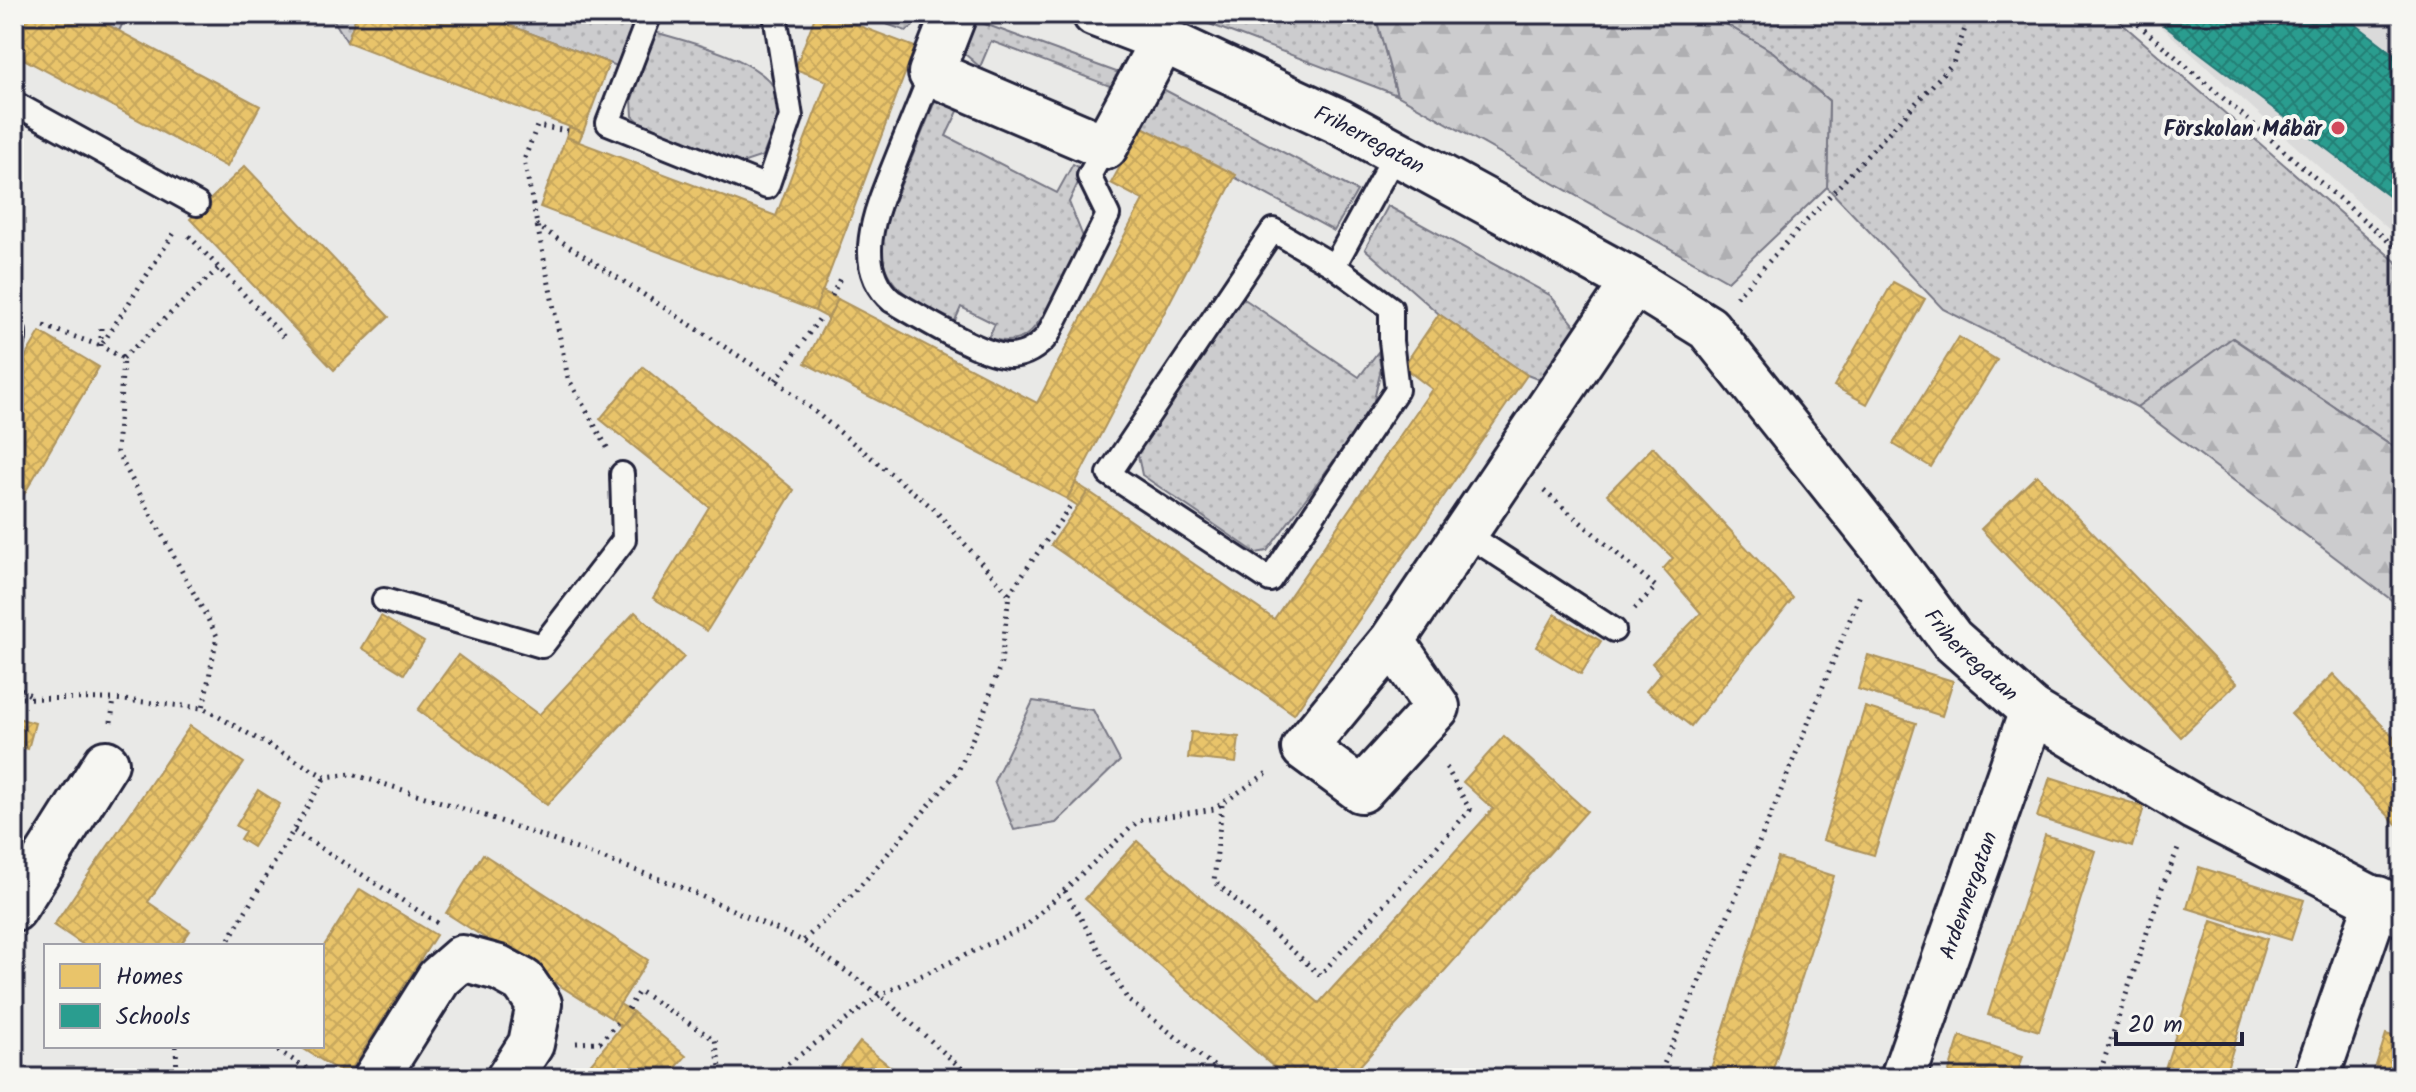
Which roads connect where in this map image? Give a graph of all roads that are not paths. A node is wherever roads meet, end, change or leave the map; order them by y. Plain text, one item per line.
1 (650, 14) edge
2 (775, 14) edge
3 (954, 14) edge
4 (1095, 14) edge
5 (1163, 40) junction
6 (931, 73) junction
7 (14, 103) edge
8 (1105, 147) junction
9 (1396, 153) junction
10 (197, 204) dead end
11 (1334, 266) junction
12 (1634, 282) junction
13 (622, 474) road end
14 (1465, 533) junction
15 (384, 600) dead end
16 (1614, 630) road end
17 (1392, 641) junction
18 (2032, 711) junction
19 (106, 763) dead end
20 (2390, 906) edge
21 (14, 909) edge
22 (376, 1078) edge
23 (509, 1078) edge
24 (1903, 1078) edge
25 (2316, 1078) edge

1 - 2 lane
3 - 6 street
4 - 5 street, Friherregatan
5 - 8 street
5 - 9 street, Friherregatan
6 - 8 street
6 - 8 lane
7 - 10 lane
9 - 11 lane
9 - 12 street, Friherregatan
11 - 11 lane
12 - 14 street
12 - 18 street, Friherregatan
13 - 15 lane
14 - 16 lane
14 - 17 street
17 - 17 street
18 - 20 street, Friherregatan
18 - 24 street, Ardennergatan
19 - 21 street
20 - 25 street
22 - 23 street

